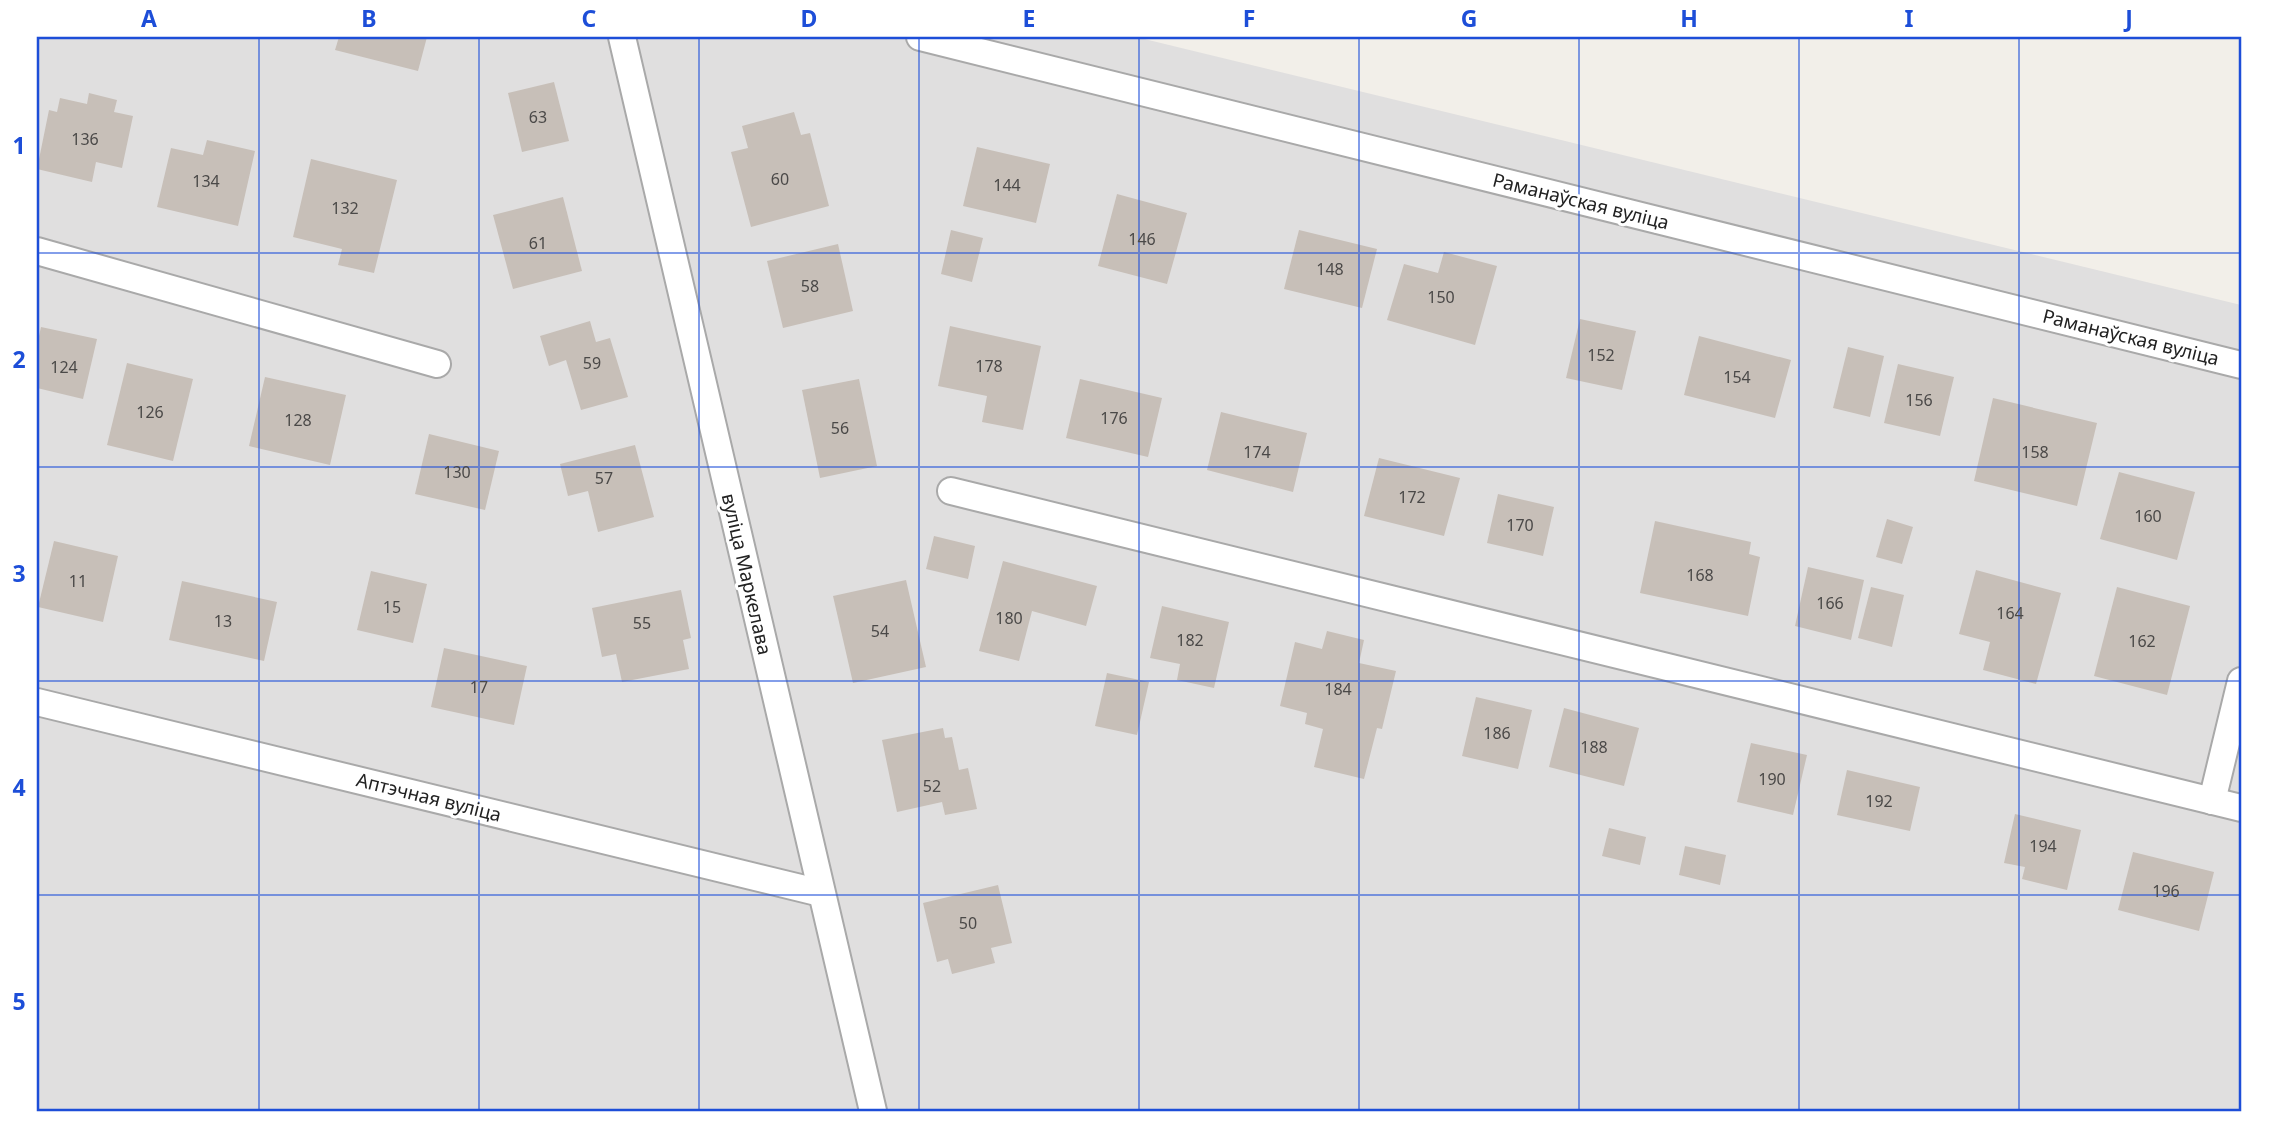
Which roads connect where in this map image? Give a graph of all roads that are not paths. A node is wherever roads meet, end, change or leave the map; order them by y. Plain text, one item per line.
1 (622, 37) edge
2 (920, 37) edge
3 (37, 251) edge
4 (438, 364) dead end
5 (2241, 365) edge
6 (951, 491) dead end
7 (2241, 681) edge
8 (37, 702) edge
9 (2211, 801) junction
10 (2241, 808) edge
11 (821, 893) junction
12 (873, 1111) edge

1 - 11 street, вуліца Маркелава
2 - 5 street, Раманаўская вуліца
3 - 4 street
6 - 9 street
7 - 9 street
8 - 11 street, Аптэчная вуліца
9 - 10 street
11 - 12 street, вуліца Маркелава

